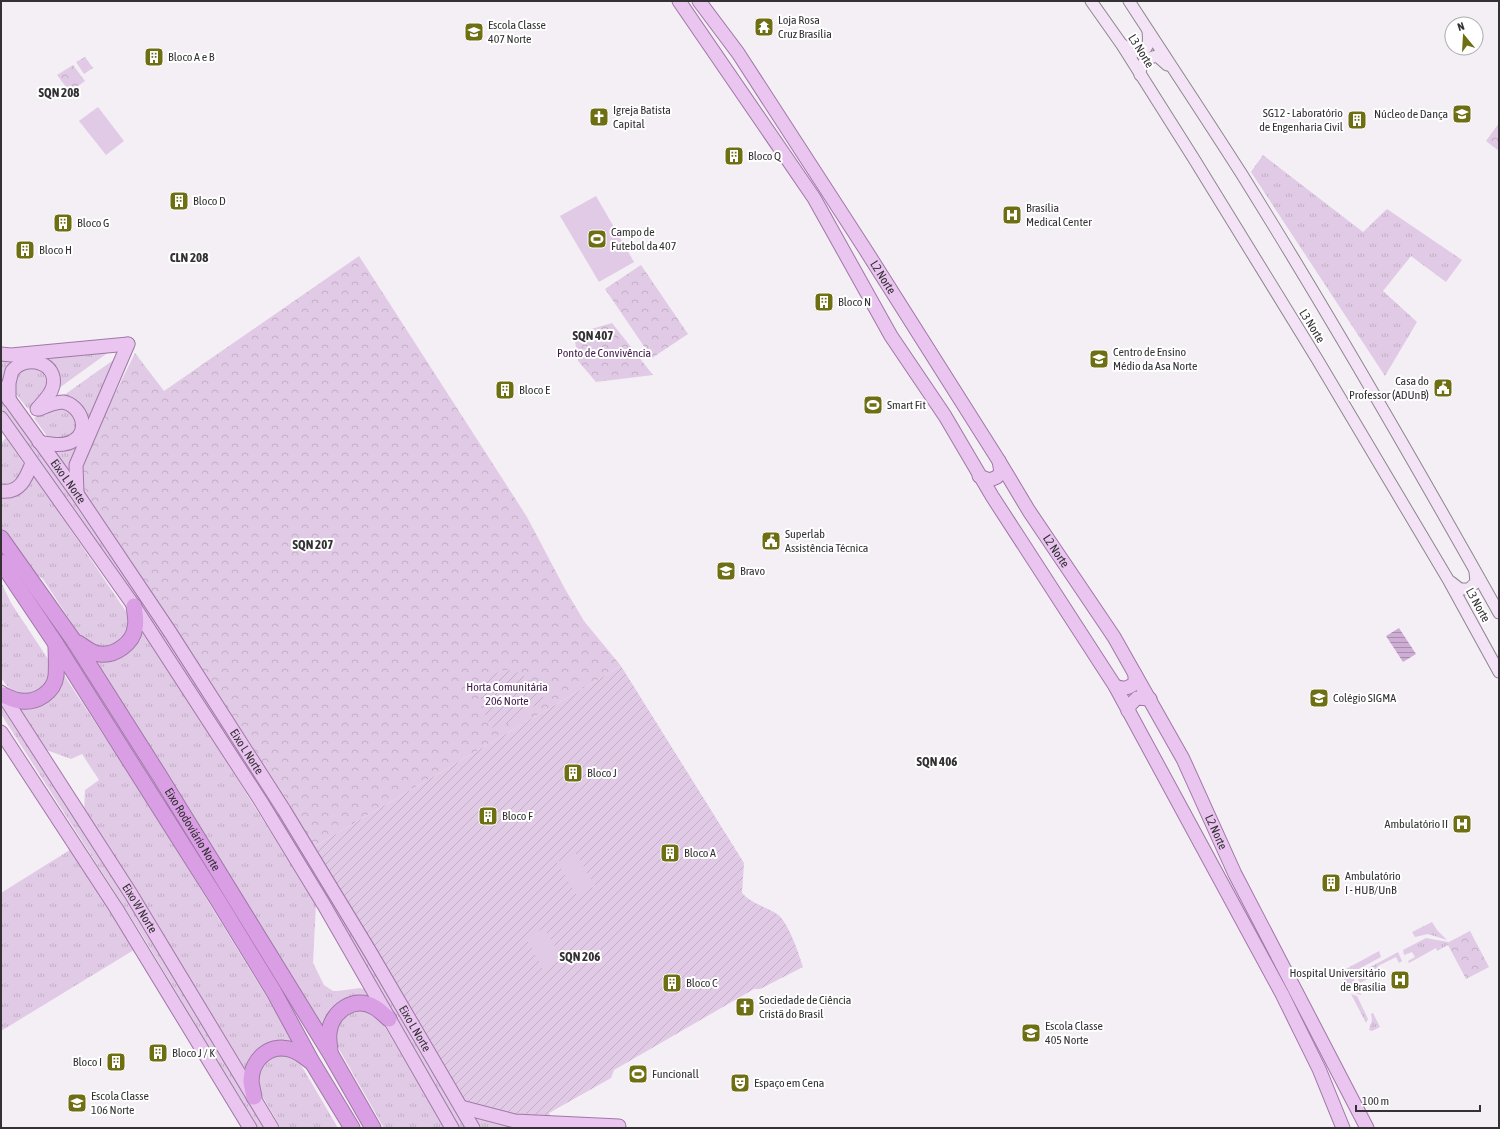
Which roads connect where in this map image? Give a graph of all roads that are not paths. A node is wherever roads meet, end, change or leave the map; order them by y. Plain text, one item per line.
1 (679, 1) edge
2 (699, 1) edge
3 (1091, 1) edge
4 (1129, 1) edge
5 (1148, 30) junction
6 (1122, 45) junction
7 (1140, 75) junction
8 (1176, 76) junction
9 (893, 294) junction
10 (874, 307) junction
11 (1, 354) edge
12 (1, 388) edge
13 (10, 400) junction
14 (1, 418) edge
15 (39, 442) junction
16 (1000, 461) junction
17 (32, 463) junction
18 (979, 476) junction
19 (1, 492) edge
20 (78, 495) junction
21 (1, 538) edge
22 (1, 562) edge
23 (1475, 570) junction
24 (1449, 581) junction
25 (134, 606) junction
26 (1499, 613) edge
27 (74, 641) junction
28 (56, 644) junction
29 (1499, 672) edge
30 (1135, 674) junction
31 (1114, 686) junction
32 (2, 694) edge
33 (1150, 699) junction
34 (1128, 711) junction
35 (1, 732) edge
36 (389, 1019) junction
37 (330, 1052) junction
38 (312, 1062) junction
39 (254, 1097) junction
40 (461, 1107) junction
41 (250, 1128) edge
42 (272, 1128) edge
43 (352, 1128) edge
44 (373, 1128) edge
45 (452, 1128) edge
46 (473, 1128) edge
47 (617, 1128) edge
48 (1343, 1128) edge
49 (1367, 1128) edge

1 - 10 main road, L2 Norte
2 - 9 main road, L2 Norte
3 - 6 main road, L3 Norte
4 - 5 main road, L3 Norte
5 - 6 main road
5 - 8 main road, L3 Norte
6 - 7 main road, L3 Norte
7 - 8 main road
7 - 24 main road, L3 Norte
8 - 23 main road, L3 Norte
9 - 10 main road
9 - 16 main road, L2 Norte
10 - 18 main road, L2 Norte
11 - 20 main road
12 - 13 main road, Eixo L Norte
13 - 15 main road, Eixo L Norte
13 - 15 main road
14 - 17 main road, Eixo L Norte
15 - 20 main road, Eixo L Norte
16 - 18 main road
16 - 30 main road, L2 Norte
17 - 19 main road
17 - 25 main road, Eixo L Norte
18 - 31 main road, L2 Norte
20 - 40 main road, Eixo L Norte
21 - 27 highway, Eixo Rodoviário Norte
22 - 28 highway, Eixo Rodoviário Norte
23 - 24 main road
23 - 26 main road, L3 Norte
24 - 29 main road, L3 Norte
25 - 27 highway
25 - 36 main road, Eixo L Norte
27 - 37 highway, Eixo Rodoviário Norte
28 - 32 highway
28 - 38 highway, Eixo Rodoviário Norte
30 - 31 main road
30 - 33 main road, L2 Norte
31 - 34 main road, L2 Norte
32 - 39 main road, Eixo W Norte
33 - 34 main road
33 - 49 main road, L2 Norte
34 - 48 main road, L2 Norte
35 - 41 main road, Eixo W Norte
36 - 37 highway
36 - 45 main road, Eixo L Norte
37 - 44 highway, Eixo Rodoviário Norte
38 - 39 highway
38 - 43 highway, Eixo Rodoviário Norte
39 - 42 main road, Eixo W Norte
40 - 46 main road, Eixo L Norte
40 - 47 main road

